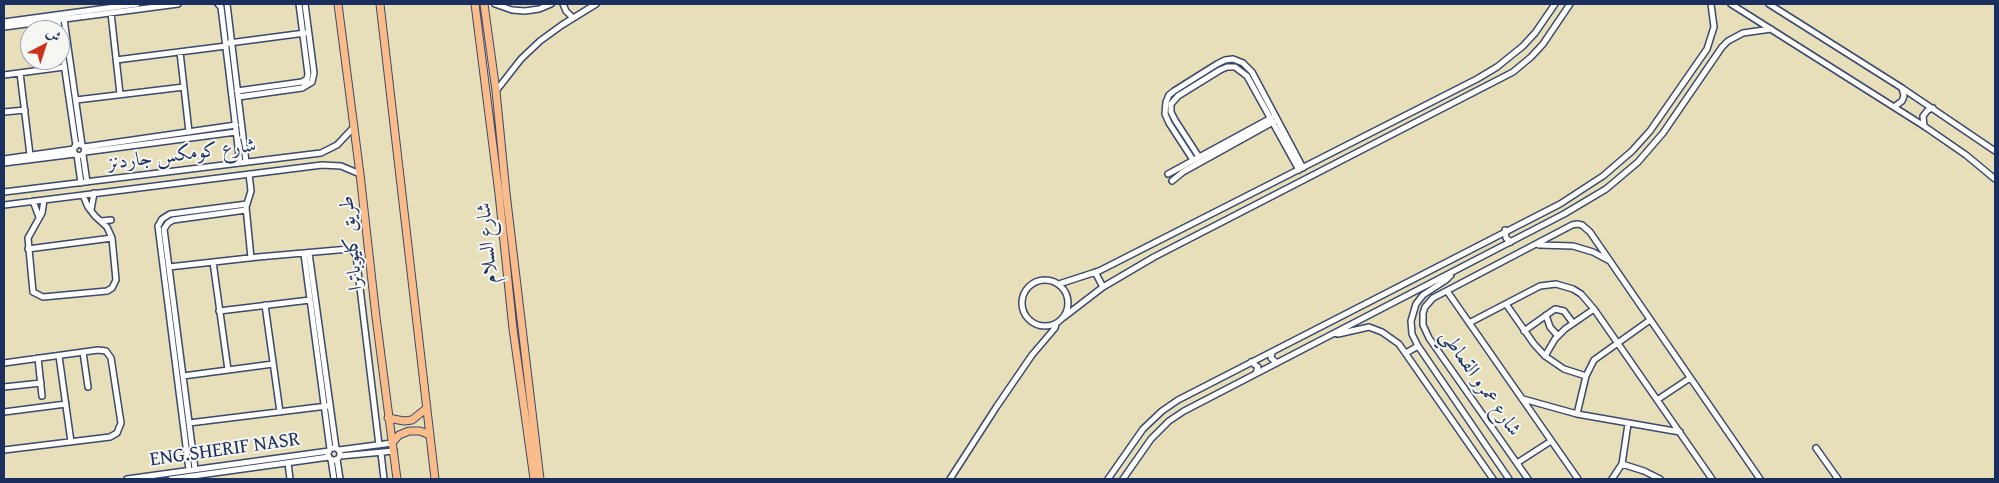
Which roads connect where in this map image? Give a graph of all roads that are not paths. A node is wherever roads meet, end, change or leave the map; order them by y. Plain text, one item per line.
1 (137, 4) edge
2 (178, 4) edge
3 (218, 4) edge
4 (227, 4) edge
5 (299, 4) edge
6 (305, 4) edge
7 (338, 4) edge
8 (380, 4) edge
9 (475, 4) edge
10 (484, 4) edge
11 (495, 4) edge
12 (551, 4) edge
13 (563, 4) edge
14 (596, 4) edge
15 (1554, 4) edge
16 (1570, 4) edge
17 (1711, 4) edge
18 (1731, 4) edge
19 (1769, 4) edge
20 (111, 13) junction
21 (573, 18) junction
22 (64, 19) junction
23 (58, 20) edge
24 (4, 22) edge
25 (20, 25) edge
26 (4, 27) edge
27 (1771, 29) junction
28 (306, 33) junction
29 (228, 44) junction
30 (1707, 49) junction
31 (180, 52) junction
32 (1716, 54) junction
33 (116, 60) junction
34 (42, 70) edge
35 (65, 70) edge
36 (20, 73) junction
37 (4, 75) edge
38 (1194, 82) junction
39 (184, 86) junction
40 (1902, 88) junction
41 (496, 91) junction
42 (120, 94) junction
43 (238, 94) junction
44 (76, 100) junction
45 (1894, 107) junction
46 (1933, 108) junction
47 (25, 110) junction
48 (4, 112) edge
49 (1402, 117) junction
50 (1272, 120) junction
51 (1385, 126) junction
52 (1924, 126) junction
53 (354, 127) junction
54 (236, 128) junction
55 (1408, 128) junction
56 (189, 132) junction
57 (1391, 136) junction
58 (1290, 147) junction
59 (79, 150) junction
60 (1995, 151) edge
61 (321, 152) junction
62 (30, 155) junction
63 (4, 159) edge
64 (1196, 159) junction
65 (243, 162) junction
66 (4, 163) edge
67 (322, 165) junction
68 (1186, 167) junction
69 (1301, 169) junction
70 (249, 174) junction
71 (360, 174) junction
72 (1168, 174) dead end
73 (1995, 180) edge
74 (1172, 181) dead end
75 (84, 182) junction
76 (4, 192) edge
77 (94, 193) junction
78 (502, 193) junction
79 (83, 195) junction
80 (44, 200) junction
81 (33, 201) junction
82 (4, 205) edge
83 (246, 207) junction
84 (91, 210) junction
85 (39, 217) junction
86 (112, 220) dead end
87 (101, 221) junction
88 (1505, 230) junction
89 (112, 238) junction
90 (1490, 239) junction
91 (1511, 242) junction
92 (1536, 245) junction
93 (28, 249) junction
94 (1495, 250) junction
95 (307, 254) junction
96 (251, 258) junction
97 (213, 262) junction
98 (1610, 262) junction
99 (168, 268) junction
100 (1095, 272) junction
101 (1453, 272) junction
102 (1059, 284) junction
103 (1103, 287) junction
104 (1447, 291) junction
105 (311, 296) junction
106 (1506, 304) junction
107 (265, 305) junction
108 (1594, 309) junction
109 (219, 311) junction
110 (1546, 315) junction
111 (1064, 318) junction
112 (1650, 320) junction
113 (1469, 323) junction
114 (1573, 323) junction
115 (1056, 324) junction
116 (1524, 331) junction
117 (1334, 334) junction
118 (1558, 336) junction
119 (1618, 342) junction
120 (1418, 346) junction
121 (83, 352) junction
122 (1272, 352) junction
123 (1406, 353) junction
124 (59, 356) junction
125 (1545, 356) junction
126 (38, 358) junction
127 (1251, 362) junction
128 (4, 363) edge
129 (1277, 363) junction
130 (273, 364) junction
131 (228, 370) junction
132 (1256, 374) junction
133 (183, 376) junction
134 (1586, 376) junction
135 (1690, 378) junction
136 (41, 383) junction
137 (88, 387) dead end
138 (4, 388) edge
139 (42, 396) dead end
140 (1523, 399) junction
141 (1657, 400) junction
142 (66, 404) junction
143 (328, 406) junction
144 (426, 408) junction
145 (4, 412) edge
146 (280, 412) junction
147 (1577, 414) junction
148 (388, 418) junction
149 (189, 423) junction
150 (1628, 424) junction
151 (1680, 432) junction
152 (430, 435) junction
153 (1551, 441) junction
154 (71, 442) junction
155 (392, 443) junction
156 (379, 445) junction
157 (366, 447) junction
158 (1816, 448) dead end
159 (4, 450) edge
160 (394, 451) junction
161 (334, 453) junction
162 (381, 453) junction
163 (367, 454) junction
164 (242, 462) junction
165 (288, 463) junction
166 (1517, 463) junction
167 (1622, 464) junction
168 (192, 469) junction
169 (243, 469) junction
170 (127, 479) edge
171 (171, 479) edge
172 (290, 479) edge
173 (334, 479) edge
174 (340, 479) edge
175 (384, 479) edge
176 (397, 479) edge
177 (435, 479) edge
178 (534, 479) edge
179 (540, 479) edge
180 (950, 479) edge
181 (1108, 479) edge
182 (1123, 479) edge
183 (1493, 479) edge
184 (1509, 479) edge
185 (1528, 479) edge
186 (1578, 479) edge
187 (1612, 479) edge
188 (1660, 479) edge
189 (1712, 479) edge
190 (1760, 479) edge
191 (1838, 479) edge

1 - 24 street
2 - 20 street
3 - 29 street
4 - 29 street
5 - 28 street
6 - 28 street
7 - 53 main road, طريق كليوباترا
8 - 144 main road
9 - 78 main road, شارع السلام
10 - 41 main road, شارع السلام
11 - 12 street
13 - 21 street
14 - 21 street
15 - 49 street
16 - 55 street
17 - 30 street
18 - 27 street
19 - 40 street
20 - 22 street
20 - 33 street
21 - 41 street
22 - 23 street
22 - 44 street
25 - 26 street
27 - 32 street
27 - 45 street
28 - 29 street
28 - 43 street
29 - 31 street
29 - 43 street
29 - 54 street
30 - 32 street
30 - 88 street
31 - 33 street
31 - 39 street
32 - 91 street
33 - 42 street
34 - 36 street
35 - 59 street
36 - 37 street
36 - 47 street
38 - 50 street
38 - 58 street
38 - 64 street
39 - 42 street
39 - 56 street
40 - 45 street
40 - 46 street
41 - 78 main road, شارع السلام
42 - 44 street
43 - 65 street
44 - 59 street
45 - 52 street
46 - 52 street
46 - 60 street
47 - 48 street
47 - 62 street
49 - 51 street
49 - 55 street
50 - 58 street
50 - 64 street
50 - 68 street
51 - 57 street
51 - 69 street
52 - 73 street
53 - 61 street, شارع كومكس جاردنز
53 - 71 main road, طريق كليوباترا
54 - 56 street
54 - 59 street
54 - 65 street
55 - 57 street
56 - 59 street
57 - 103 street
58 - 69 street
59 - 62 street
59 - 66 street
59 - 75 street
61 - 65 street, شارع كومكس جاردنز
61 - 67 street
62 - 63 street
64 - 68 street
65 - 75 street, شارع كومكس جاردنز
67 - 70 street, شارع كومكس جاردنز
67 - 71 street, شارع كومكس جاردنز
68 - 72 street
68 - 74 street
69 - 100 street
70 - 77 street, شارع كومكس جاردنز
70 - 83 street
71 - 148 main road, طريق كليوباترا
75 - 76 street, شارع كومكس جاردنز
77 - 79 street, شارع كومكس جاردنز
77 - 84 street
78 - 178 main road, شارع السلام
78 - 179 main road, شارع السلام
79 - 80 street, شارع كومكس جاردنز
79 - 84 street
80 - 81 street, شارع كومكس جاردنز
80 - 85 street
81 - 82 street, شارع كومكس جاردنز
81 - 85 street
83 - 96 street
83 - 99 street
83 - 168 street
84 - 87 street
85 - 93 street
86 - 87 street
87 - 89 street
88 - 90 street
88 - 91 street
89 - 93 street
89 - 93 street
90 - 94 street
90 - 122 street
91 - 94 street
92 - 98 street, شارع عمرو القماطي
92 - 98 street, شارع عمرو القماطي
92 - 104 street, شارع عمرو القماطي
94 - 101 street
95 - 96 street
95 - 105 street
95 - 156 street
96 - 97 street
97 - 99 street
97 - 109 street
98 - 112 street, شارع عمرو القماطي
99 - 133 street
100 - 102 street
100 - 103 street
101 - 117 street
101 - 120 street
102 - 111 street
102 - 115 street
103 - 111 street
104 - 113 street
104 - 166 street, شارع عمرو القماطي
105 - 107 street
105 - 143 street
106 - 108 street
106 - 113 street
106 - 116 street
107 - 109 street
107 - 130 street
108 - 114 street
108 - 119 street
109 - 131 street
110 - 114 street
110 - 116 street
110 - 118 street
111 - 115 street
112 - 119 street
112 - 135 street, شارع عمرو القماطي
113 - 140 street
114 - 118 street
115 - 180 street
116 - 125 street
117 - 123 street
117 - 129 street
118 - 125 street
119 - 134 street
119 - 141 street
120 - 123 street
120 - 184 street
121 - 124 street
121 - 137 street
121 - 154 street
122 - 127 street
122 - 129 street
123 - 183 street
124 - 126 street
124 - 142 street
125 - 134 street
126 - 128 street
126 - 136 street
127 - 132 street
127 - 181 street
129 - 132 street
130 - 131 street
130 - 146 street
131 - 133 street
132 - 182 street
133 - 149 street
134 - 147 street
135 - 141 street
135 - 190 street, شارع عمرو القماطي
136 - 138 street
136 - 139 street
140 - 147 street
140 - 153 street
141 - 151 street
142 - 145 street
142 - 154 street
143 - 146 street
143 - 161 street
144 - 148 main road
144 - 152 main road
146 - 149 street
147 - 150 street
148 - 155 main road, طريق كليوباترا
149 - 168 street
150 - 151 street
150 - 167 street
151 - 189 street
152 - 155 main road
152 - 177 main road
153 - 166 street
153 - 186 street
154 - 159 street
155 - 156 street
155 - 160 main road, طريق كليوباترا
156 - 157 street
157 - 161 street
157 - 163 street
158 - 191 street
160 - 162 street
160 - 176 main road, طريق كليوباترا
161 - 163 street
161 - 164 street, ENG.SHERIF NASR
161 - 165 street
161 - 173 street
161 - 174 street
162 - 163 street
162 - 175 street
164 - 168 street, ENG.SHERIF NASR
164 - 169 street
165 - 169 street
165 - 172 street
166 - 185 street, شارع عمرو القماطي
167 - 187 street
167 - 188 street
168 - 170 street, ENG.SHERIF NASR
169 - 171 street

